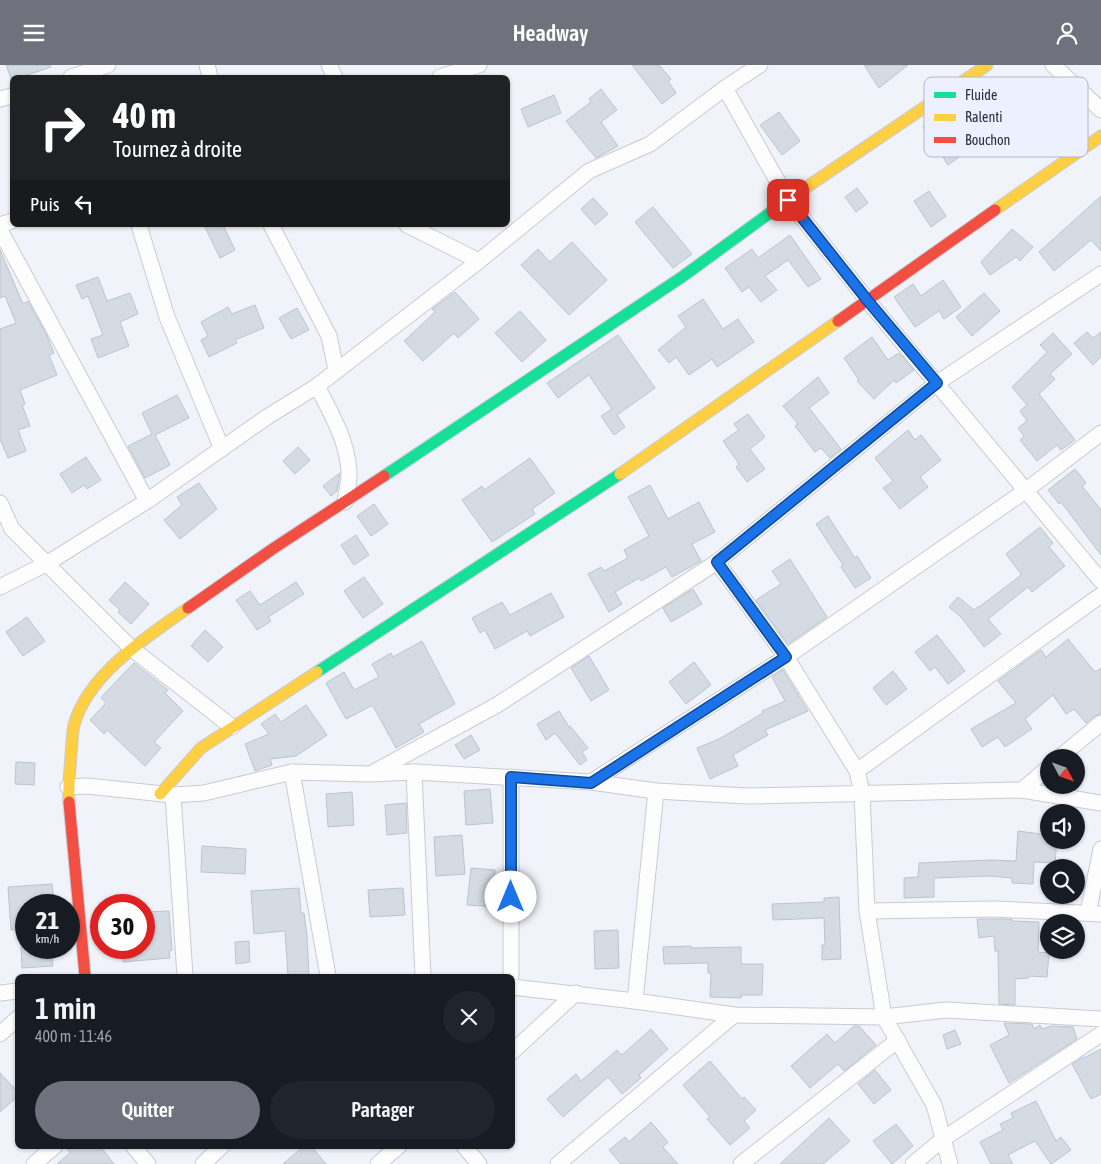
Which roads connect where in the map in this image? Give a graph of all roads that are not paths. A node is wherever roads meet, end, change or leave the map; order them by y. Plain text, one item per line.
1 (108, 65) edge
2 (479, 65) edge
3 (760, 65) edge
4 (987, 65) edge
5 (1053, 65) edge
6 (88, 72) edge
7 (445, 72) edge
8 (969, 77) edge
9 (1066, 77) edge
10 (725, 88) junction
11 (1088, 98) edge
12 (924, 108) edge
13 (1101, 110) edge
14 (1101, 136) edge
15 (1088, 145) edge
16 (1071, 157) edge
17 (788, 200) junction
18 (140, 227) edge
19 (272, 227) edge
20 (411, 227) edge
21 (0, 230) edge
22 (479, 261) junction
23 (1101, 274) edge
24 (868, 301) junction
25 (336, 371) junction
26 (937, 383) junction
27 (317, 386) junction
28 (1101, 433) edge
29 (222, 449) junction
30 (1025, 491) junction
31 (147, 501) junction
32 (345, 502) junction
33 (0, 503) edge
34 (717, 562) junction
35 (46, 563) junction
36 (1101, 581) edge
37 (0, 587) edge
38 (1101, 595) edge
39 (131, 647) junction
40 (786, 657) junction
41 (1101, 723) edge
42 (232, 727) junction
43 (1070, 749) edge
44 (857, 771) junction
45 (292, 772) junction
46 (414, 772) junction
47 (369, 774) junction
48 (1040, 775) edge
49 (511, 777) junction
50 (591, 783) junction
51 (68, 787) junction
52 (1022, 790) junction
53 (656, 791) junction
54 (862, 793) junction
55 (167, 795) junction
56 (1101, 803) edge
57 (1101, 849) edge
58 (867, 911) junction
59 (1095, 913) edge
60 (85, 974) edge
61 (185, 974) edge
62 (328, 974) edge
63 (423, 974) edge
64 (511, 974) edge
65 (515, 987) edge
66 (576, 993) junction
67 (634, 1001) junction
68 (734, 1015) junction
69 (884, 1017) junction
70 (1101, 1019) edge
71 (15, 1021) edge
72 (0, 1034) edge
73 (1101, 1034) edge
74 (898, 1041) junction
75 (515, 1049) edge
76 (943, 1139) junction
77 (52, 1149) edge
78 (136, 1149) edge
79 (219, 1149) edge
80 (396, 1149) edge
81 (466, 1149) edge
82 (34, 1164) edge
83 (148, 1164) edge
84 (203, 1164) edge
85 (378, 1164) edge
86 (479, 1164) edge
87 (558, 1164) edge
88 (741, 1164) edge
89 (913, 1164) edge
90 (950, 1164) edge

1 - 6 street
2 - 7 street
3 - 10 street
4 - 8 street
5 - 9 street
10 - 17 street
10 - 22 street
11 - 13 street
12 - 17 street
14 - 15 street
16 - 24 street
17 - 24 street
17 - 32 street
18 - 29 street
19 - 25 street
20 - 22 street
21 - 31 street
22 - 25 street
23 - 26 street
24 - 26 street
24 - 42 street
25 - 27 street
26 - 30 street
26 - 34 street
27 - 29 street
27 - 32 street
28 - 30 street
29 - 31 street
30 - 36 street
30 - 40 street
31 - 35 street
32 - 39 street
33 - 35 street
34 - 40 street
34 - 47 street
35 - 37 street
35 - 39 street
38 - 44 street
39 - 42 street
39 - 51 street
40 - 44 street
40 - 50 street
41 - 43 street
42 - 55 street
44 - 54 street
45 - 47 street
45 - 55 street
45 - 62 street
46 - 47 street
46 - 49 street
46 - 63 street
48 - 52 street
49 - 50 street
49 - 64 street
50 - 53 street
51 - 55 street
51 - 60 street
52 - 54 street
52 - 56 street
53 - 54 street
53 - 67 street
54 - 58 street
55 - 61 street
57 - 59 street
58 - 59 street
58 - 69 street
65 - 66 street
66 - 67 street
66 - 75 street
67 - 68 street
68 - 69 street
68 - 87 street
69 - 70 street
69 - 74 street
71 - 72 street
73 - 76 street
74 - 76 street
74 - 88 street
76 - 89 street
76 - 90 street
77 - 82 street
78 - 83 street
79 - 84 street
80 - 85 street
81 - 86 street

